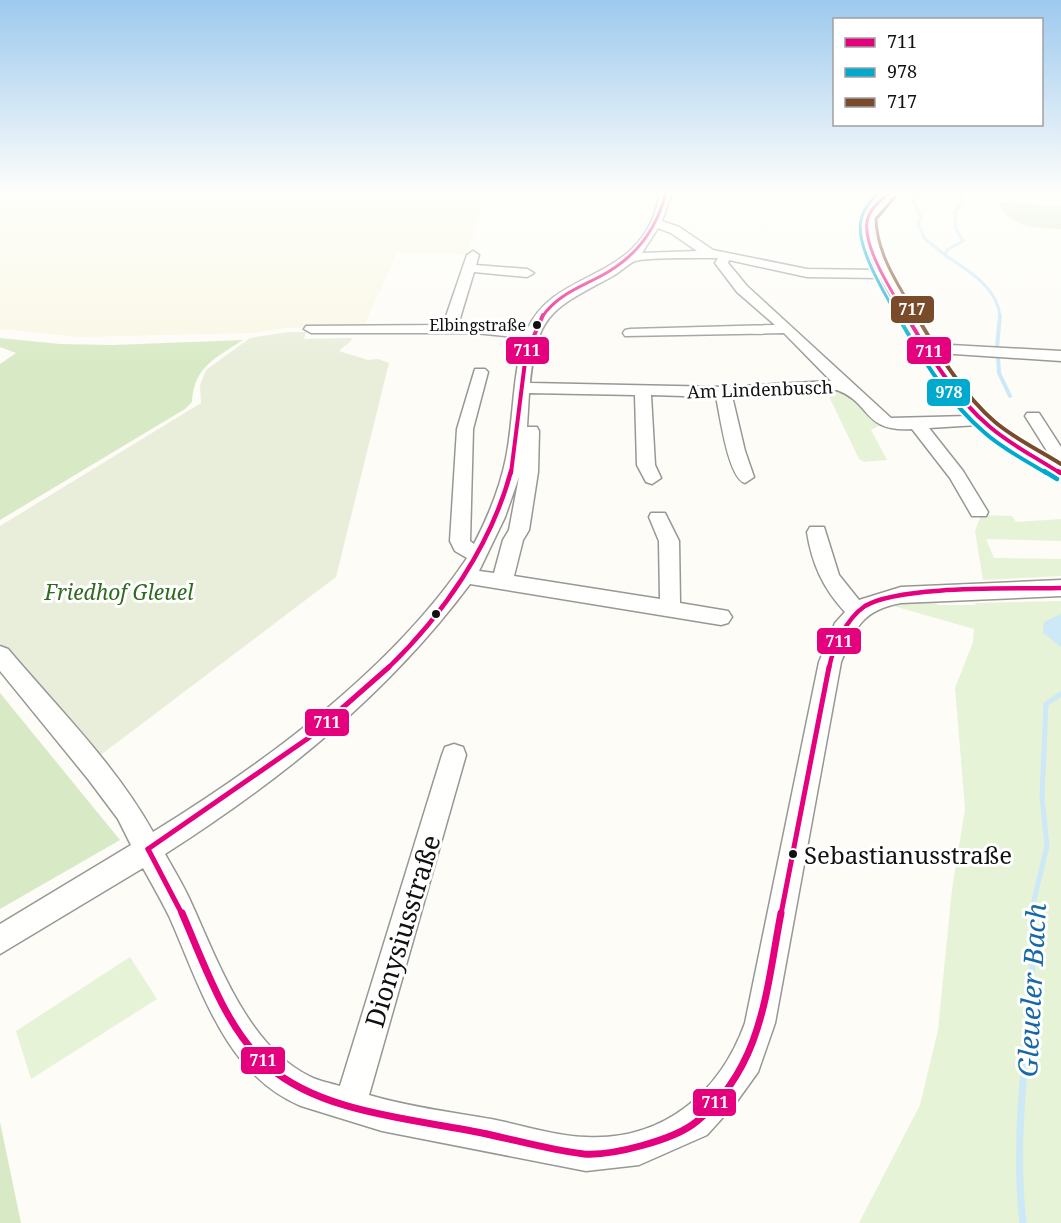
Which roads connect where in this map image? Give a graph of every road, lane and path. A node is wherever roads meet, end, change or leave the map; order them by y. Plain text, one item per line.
1 (638, 249) edge
2 (703, 249) edge
3 (873, 249) edge
4 (710, 254) junction
5 (473, 255) dead end
6 (726, 255) junction
7 (632, 257) junction
8 (469, 268) junction
9 (527, 273) dead end
10 (883, 274) junction
11 (311, 329) dead end
12 (449, 329) junction
13 (788, 329) junction
14 (630, 333) dead end
15 (532, 335) junction
16 (929, 348) junction
17 (1061, 356) edge
18 (480, 372) dead end
19 (846, 387) junction
20 (528, 389) junction
21 (643, 392) junction
22 (723, 392) junction
23 (1033, 416) dead end
24 (982, 420) junction
25 (917, 424) junction
26 (1060, 467) edge
27 (745, 477) dead end
28 (652, 478) dead end
29 (979, 512) dead end
30 (658, 517) dead end
31 (817, 532) dead end
32 (478, 556) junction
33 (466, 576) junction
34 (502, 582) junction
35 (1061, 588) edge
36 (670, 608) junction
37 (856, 611) junction
38 (721, 617) dead end
39 (0, 654) edge
40 (454, 755) dead end
41 (148, 849) junction
42 (0, 940) edge
43 (350, 1106) junction

1 - 7 street
2 - 4 street
3 - 10 street
4 - 6 street
4 - 7 street
5 - 8 street
6 - 10 street
6 - 13 street
7 - 15 street
8 - 9 street
8 - 12 street
10 - 16 street
11 - 12 street
12 - 15 street
13 - 14 street
13 - 19 street
15 - 20 street
16 - 17 street
16 - 24 street
18 - 32 street
19 - 22 street, Am Lindenbusch
19 - 25 street, Am Lindenbusch
20 - 21 street, Am Lindenbusch
20 - 32 street
20 - 34 street
21 - 22 street, Am Lindenbusch
21 - 28 street
22 - 27 street
23 - 26 street
24 - 25 street, Am Lindenbusch
24 - 26 street
25 - 29 street
30 - 36 street
31 - 37 street
32 - 33 street
33 - 34 street
33 - 41 street
34 - 36 street
35 - 37 street
36 - 38 street
37 - 43 street
39 - 41 street
40 - 43 street, Dionysiusstraße
41 - 42 street
41 - 43 street

